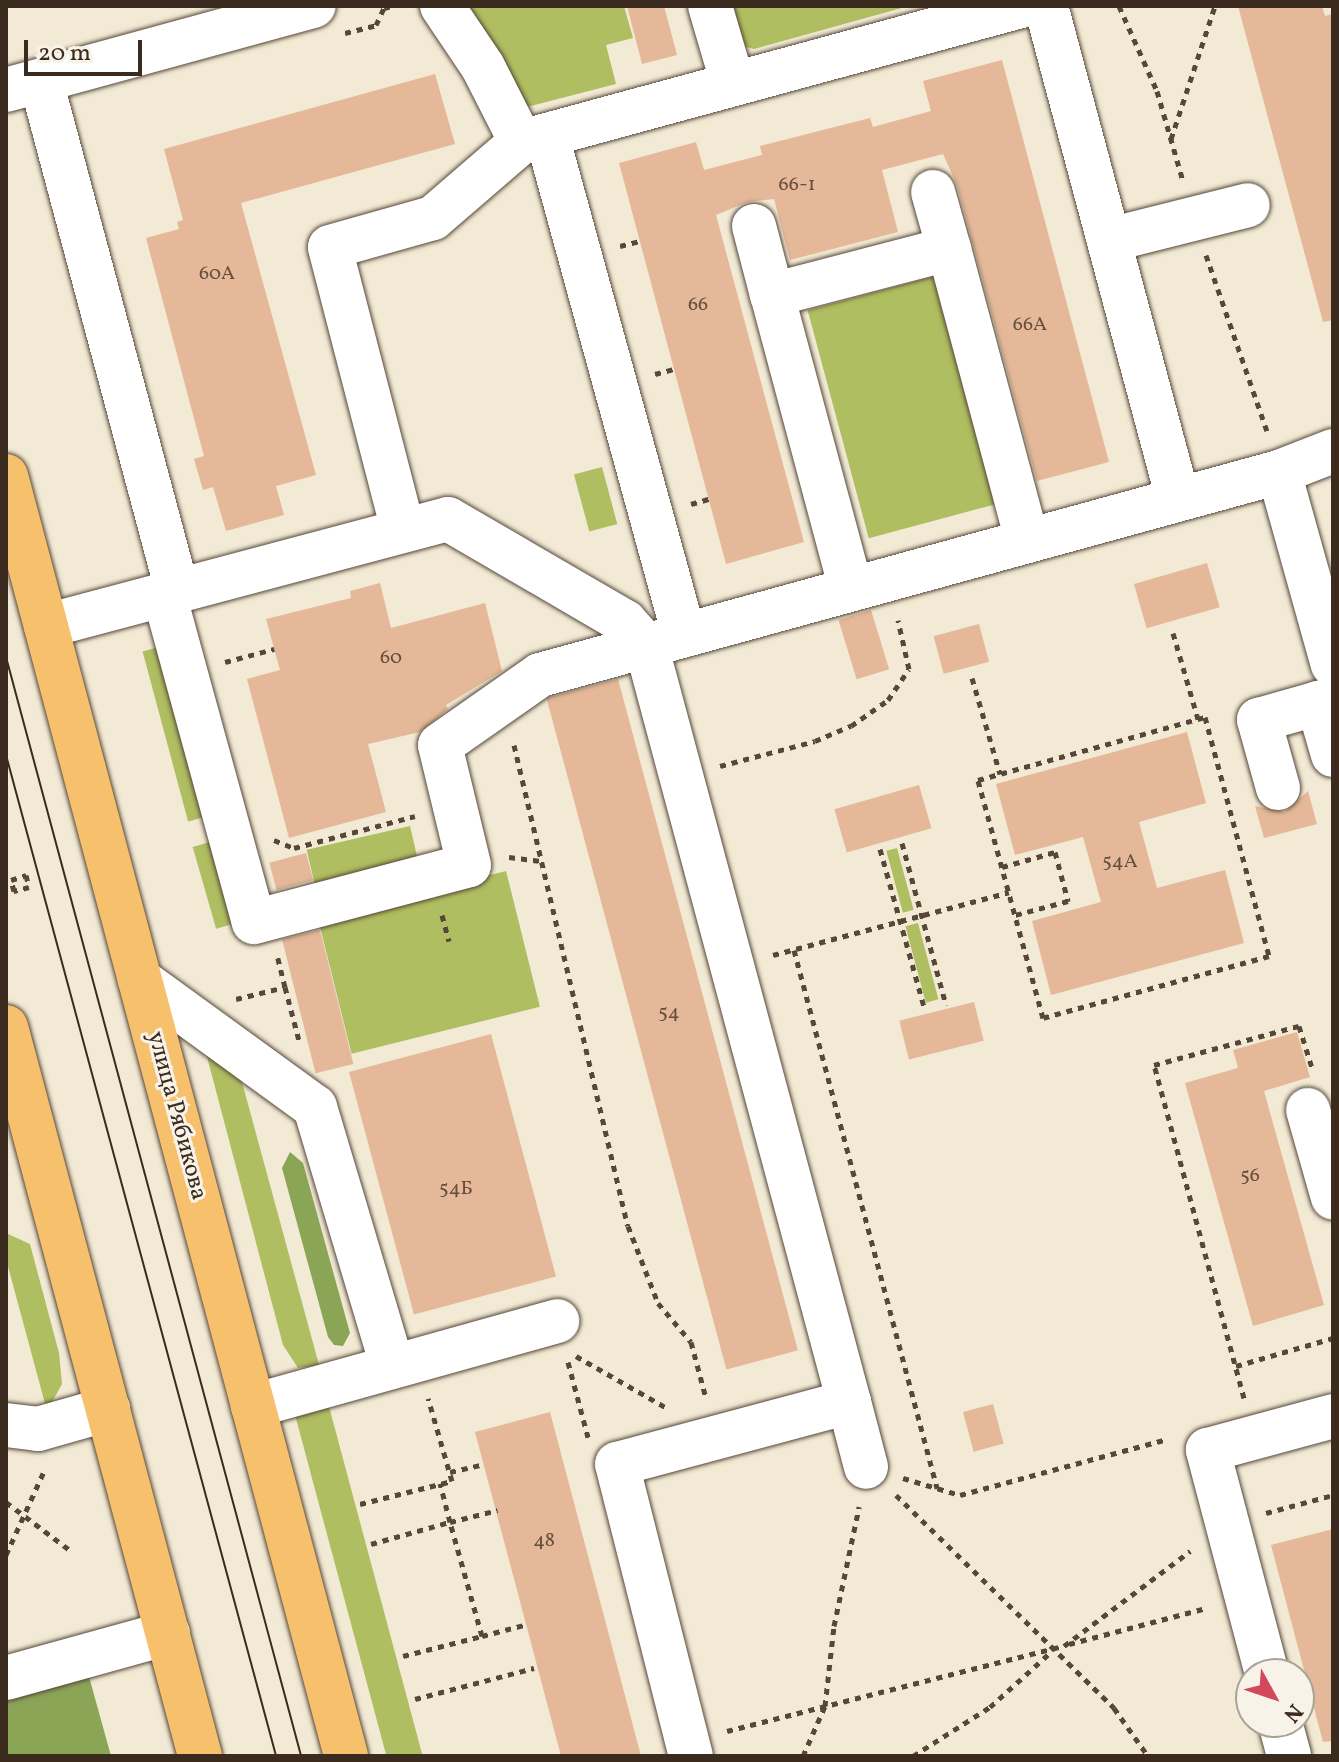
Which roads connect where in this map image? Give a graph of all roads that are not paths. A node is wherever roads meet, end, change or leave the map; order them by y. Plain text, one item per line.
1 (314, 6) edge
2 (442, 6) edge
3 (710, 6) edge
4 (1021, 6) edge
5 (1046, 6) edge
6 (733, 84) junction
7 (23, 86) edge
8 (534, 139) junction
9 (933, 192) dead end
10 (1248, 205) dead end
11 (754, 226) dead end
12 (1109, 240) junction
13 (949, 249) junction
14 (772, 295) junction
15 (1333, 451) edge
16 (1279, 472) junction
17 (6, 476) edge
18 (1178, 499) junction
19 (403, 530) junction
20 (1027, 540) junction
21 (870, 584) junction
22 (170, 592) junction
23 (46, 626) junction
24 (665, 640) junction
25 (1328, 689) edge
26 (1333, 755) edge
27 (1278, 788) dead end
28 (140, 980) junction
29 (6, 1027) edge
30 (1308, 1110) road end
31 (18, 1115) edge
32 (1333, 1198) edge
33 (557, 1321) dead end
34 (404, 1362) junction
35 (849, 1402) junction
36 (253, 1406) junction
37 (108, 1409) junction
38 (1333, 1416) edge
39 (6, 1425) edge
40 (866, 1467) road end
41 (168, 1633) junction
42 (1263, 1658) edge
43 (6, 1678) edge
44 (689, 1748) edge
45 (200, 1756) edge
46 (346, 1756) edge

1 - 7 lane
2 - 8 lane
3 - 6 lane
4 - 6 lane
5 - 12 lane
6 - 8 lane
7 - 22 lane
8 - 19 lane
8 - 24 lane
9 - 13 lane
10 - 12 lane
11 - 14 lane
12 - 18 lane
13 - 14 lane
13 - 20 lane
14 - 21 lane
15 - 16 lane
16 - 18 lane
16 - 25 lane
17 - 23 main road, улица Рябикова
18 - 20 lane
19 - 22 lane
19 - 24 lane
20 - 21 lane
21 - 24 lane
22 - 23 lane
22 - 24 lane
23 - 28 main road, улица Рябикова
24 - 35 lane
25 - 26 lane
25 - 27 lane
28 - 34 lane
28 - 36 main road, улица Рябикова
29 - 31 main road
30 - 32 lane
31 - 37 main road
33 - 34 lane
34 - 36 lane
35 - 40 lane
35 - 44 lane
36 - 46 main road, улица Рябикова
37 - 39 lane
37 - 41 main road
38 - 42 lane
41 - 43 lane
41 - 45 main road

